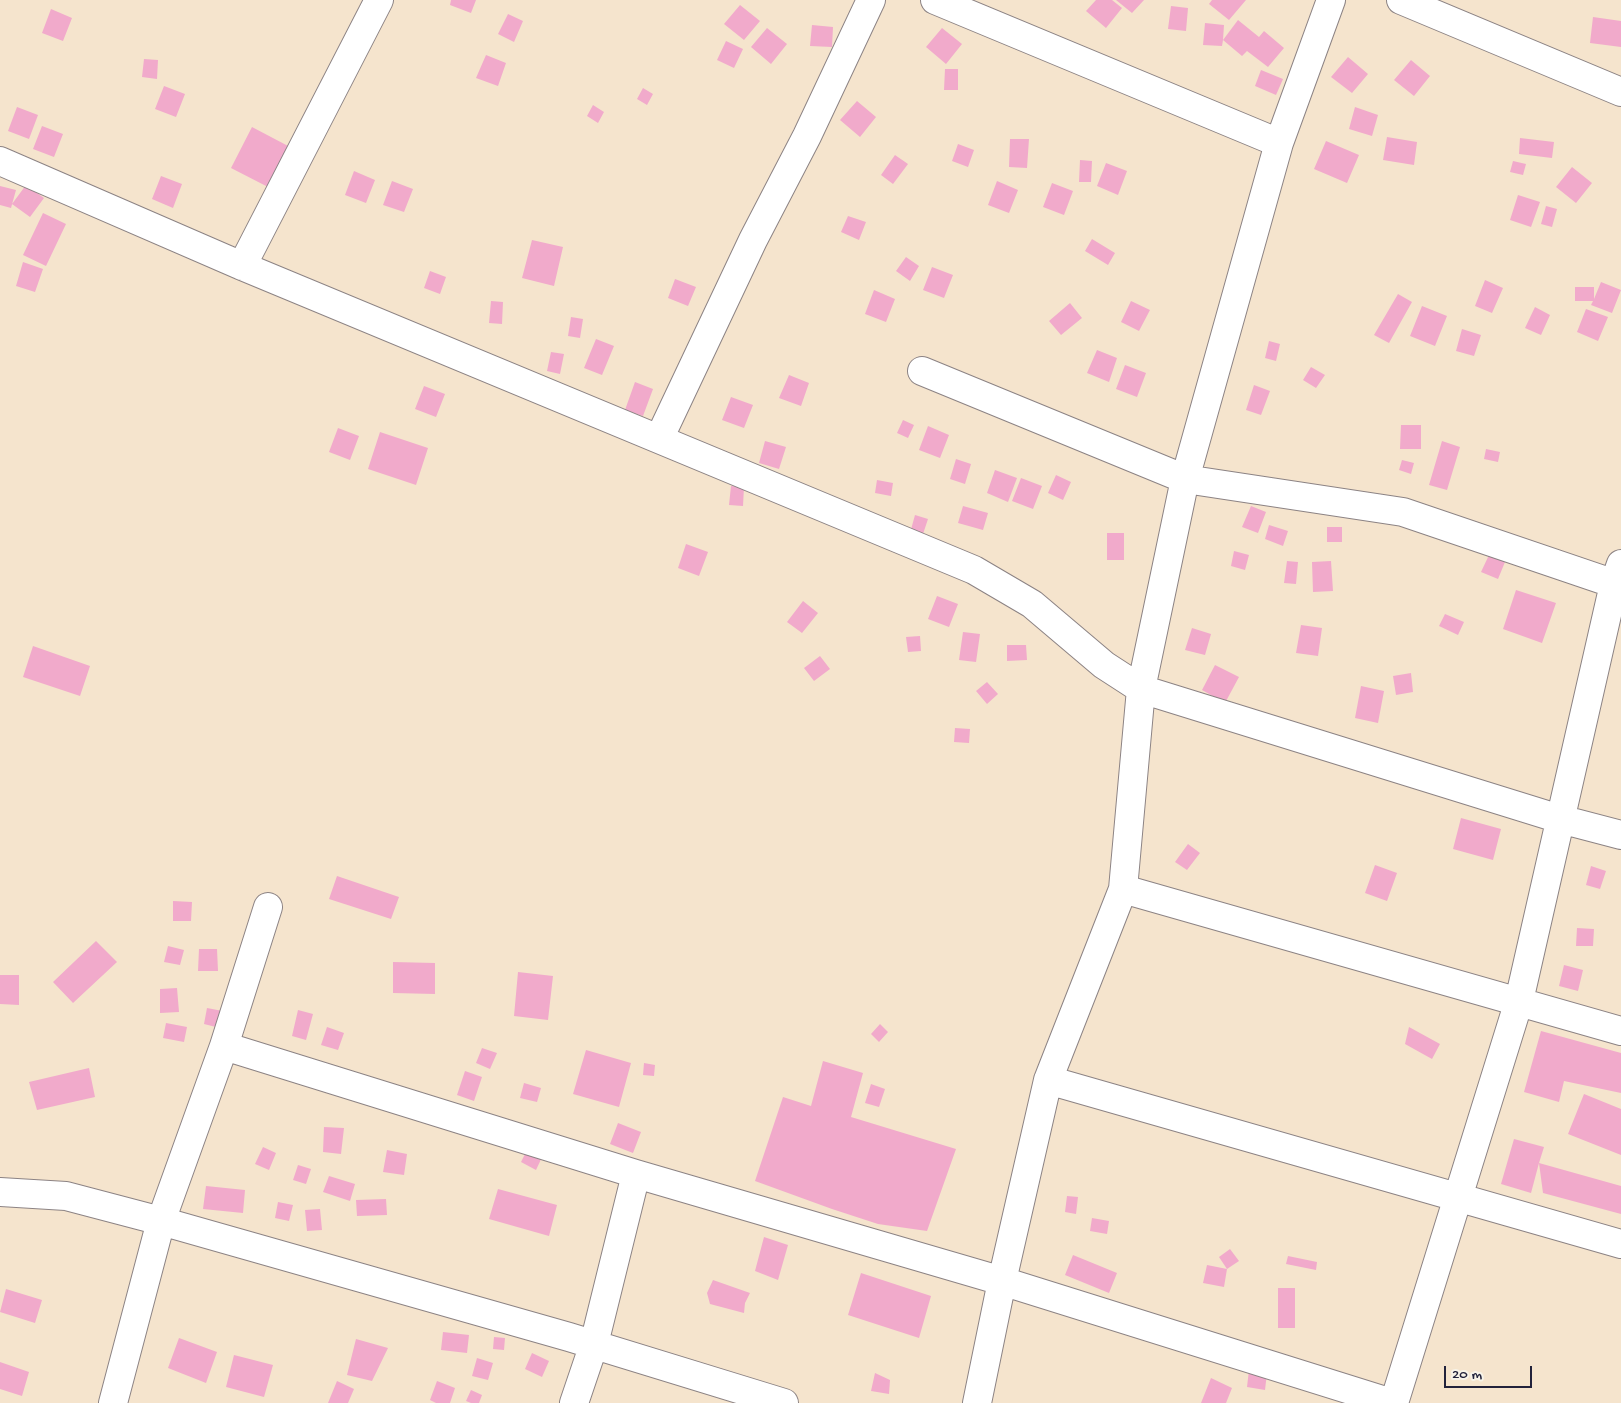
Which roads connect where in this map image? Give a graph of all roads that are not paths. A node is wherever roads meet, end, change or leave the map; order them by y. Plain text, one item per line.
1 (379, 0) edge
2 (871, 0) edge
3 (935, 0) edge
4 (1331, 0) edge
5 (1401, 0) edge
6 (1621, 92) edge
7 (1279, 143) junction
8 (0, 161) edge
9 (242, 266) junction
10 (922, 371) dead end
11 (659, 439) junction
12 (1185, 479) junction
13 (1619, 578) edge
14 (1141, 690) junction
15 (1560, 819) junction
16 (1621, 835) edge
17 (1123, 889) junction
18 (268, 907) dead end
19 (1519, 1001) junction
20 (1621, 1031) edge
21 (224, 1046) junction
22 (1048, 1080) junction
23 (636, 1174) junction
24 (0, 1192) edge
25 (1458, 1198) junction
26 (161, 1221) junction
27 (1621, 1244) edge
28 (1002, 1281) junction
29 (594, 1344) junction
30 (113, 1403) edge
31 (574, 1403) edge
32 (784, 1403) edge
33 (977, 1403) edge
34 (1393, 1403) edge

1 - 9 street
2 - 11 street
3 - 7 street
4 - 7 street
5 - 6 street
7 - 12 street
8 - 9 street
9 - 11 street
10 - 12 street
11 - 14 street
12 - 13 street
12 - 14 street
13 - 15 street
14 - 15 street
14 - 17 street
15 - 16 street
15 - 19 street
17 - 19 street
17 - 22 street
18 - 21 street
19 - 20 street
19 - 25 street
21 - 23 street
21 - 26 street
22 - 25 street
22 - 28 street
23 - 28 street
23 - 29 street
24 - 26 street
25 - 27 street
25 - 34 street
26 - 29 street
26 - 30 street
28 - 33 street
28 - 34 street
29 - 31 street
29 - 32 street

